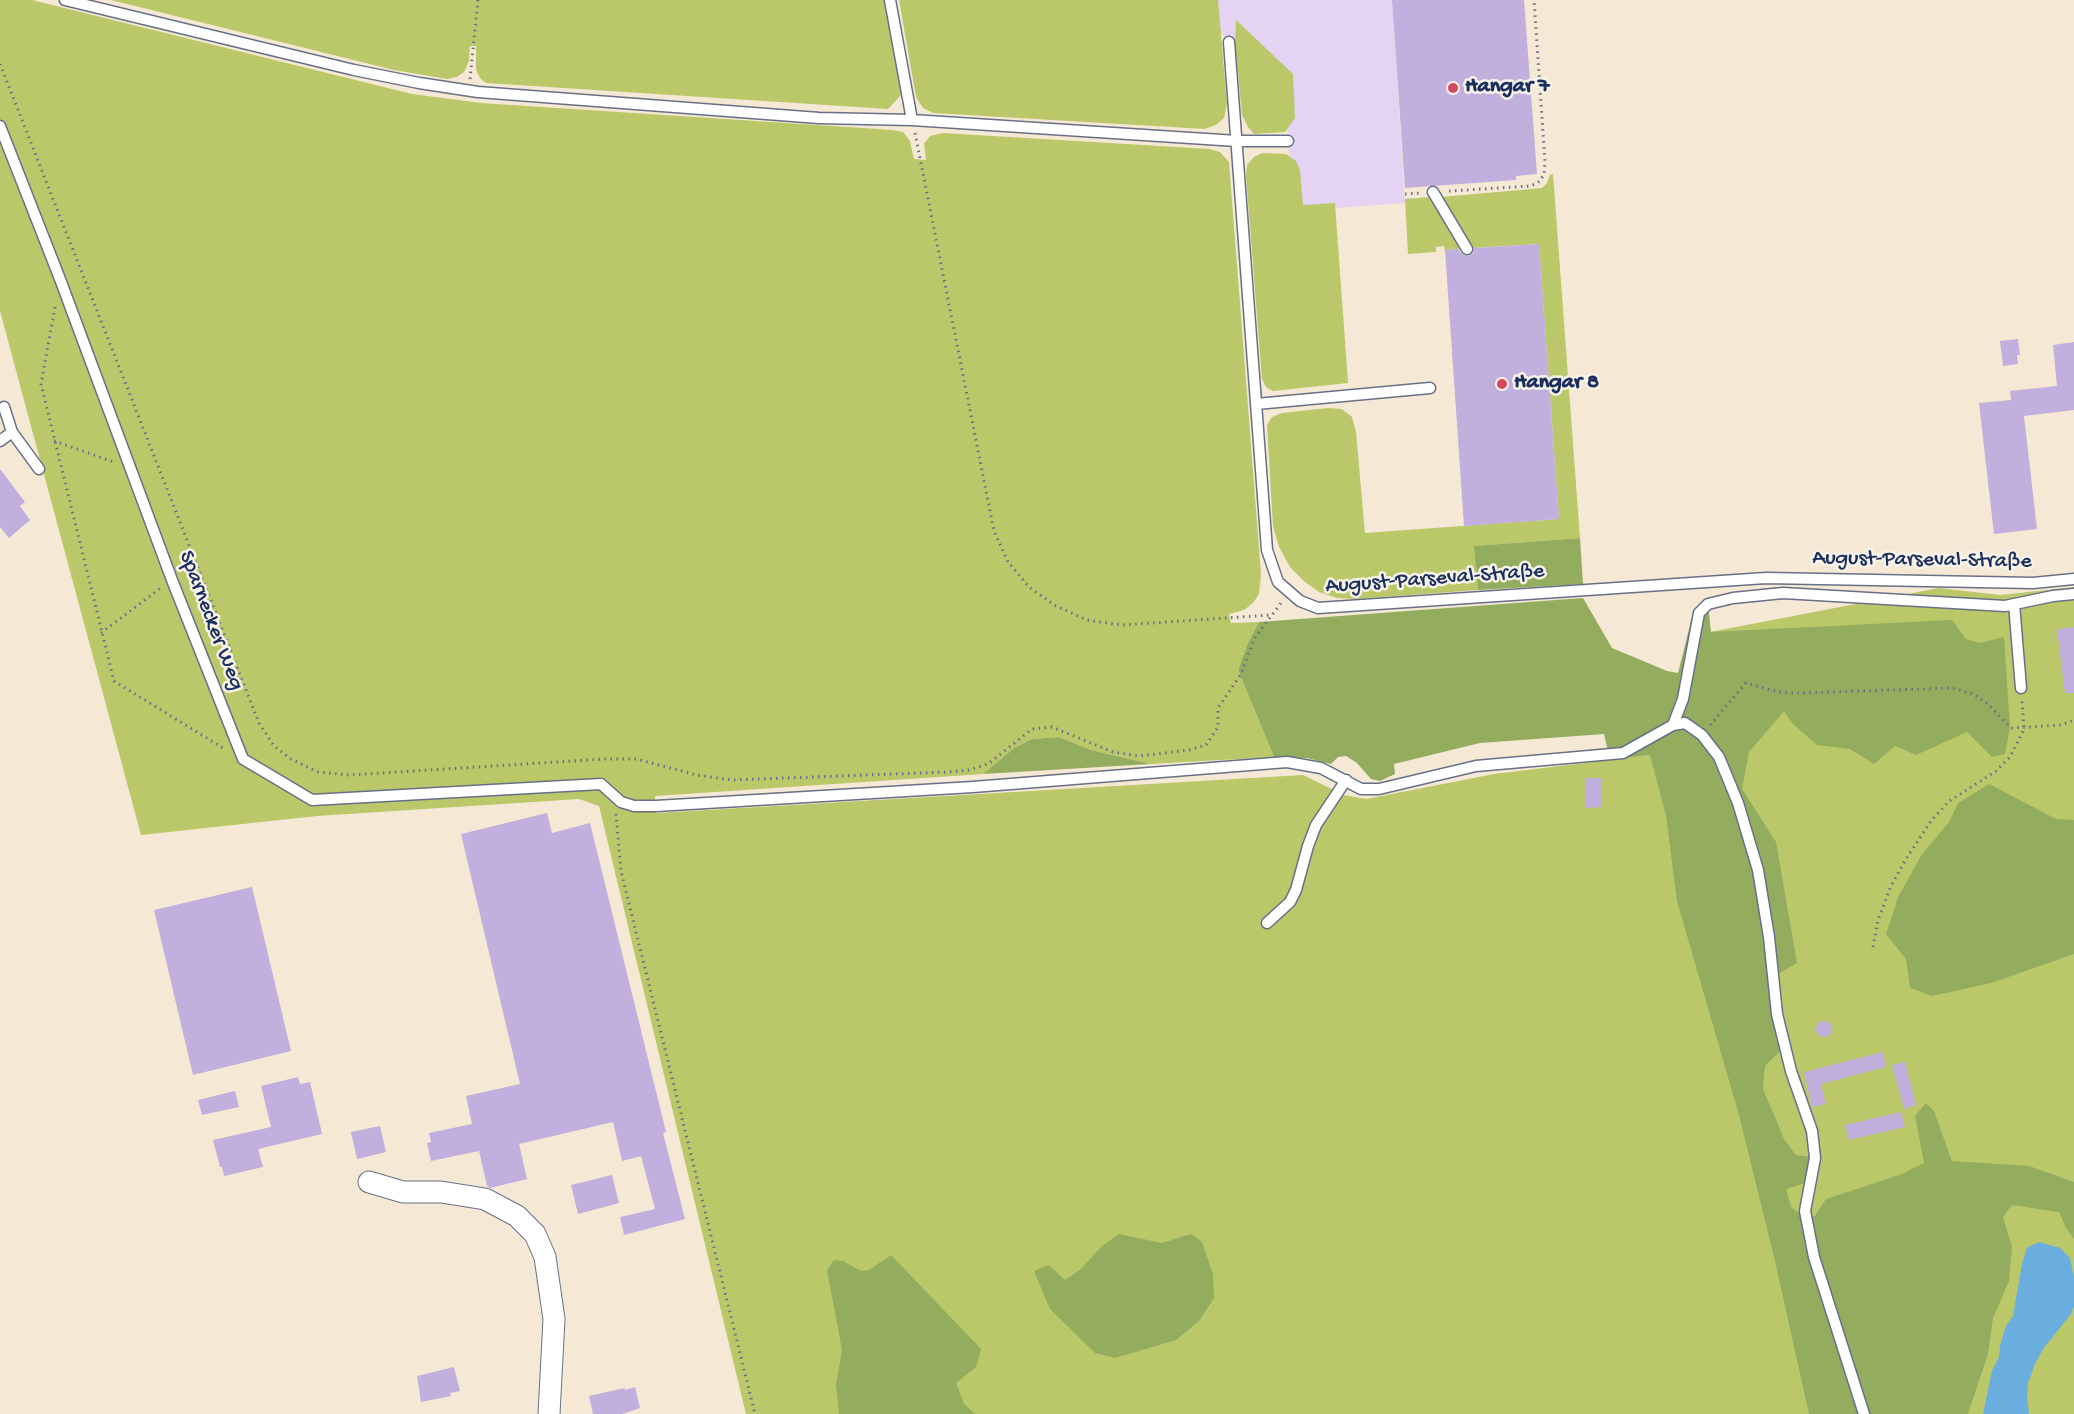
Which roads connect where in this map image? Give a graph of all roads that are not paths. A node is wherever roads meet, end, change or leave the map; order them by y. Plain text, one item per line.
1 (65, 0) edge
2 (890, 0) edge
3 (1229, 42) dead end
4 (912, 120) junction
5 (0, 126) edge
6 (1238, 141) junction
7 (1288, 141) dead end
8 (1433, 192) road end
9 (1467, 249) dead end
10 (1430, 388) dead end
11 (1256, 404) junction
12 (4, 407) dead end
13 (12, 432) junction
14 (0, 441) edge
15 (39, 469) dead end
16 (2074, 579) edge
17 (2074, 594) edge
18 (2014, 604) junction
19 (2021, 688) road end
20 (1673, 725) junction
21 (1346, 780) junction
22 (1267, 923) dead end
23 (369, 1182) dead end
24 (549, 1414) edge
25 (1864, 1414) edge

1 - 4 lane
2 - 4 lane
3 - 6 lane, August-Parseval-Straße
4 - 6 lane
5 - 21 lane, Sparnecker Weg
6 - 7 lane
6 - 11 lane, August-Parseval-Straße
8 - 9 lane
10 - 11 lane
11 - 16 lane, August-Parseval-Straße
12 - 13 lane
13 - 14 lane
13 - 15 lane
17 - 18 lane
18 - 19 lane
18 - 20 lane
20 - 21 lane
20 - 25 lane
21 - 22 lane
23 - 24 street

